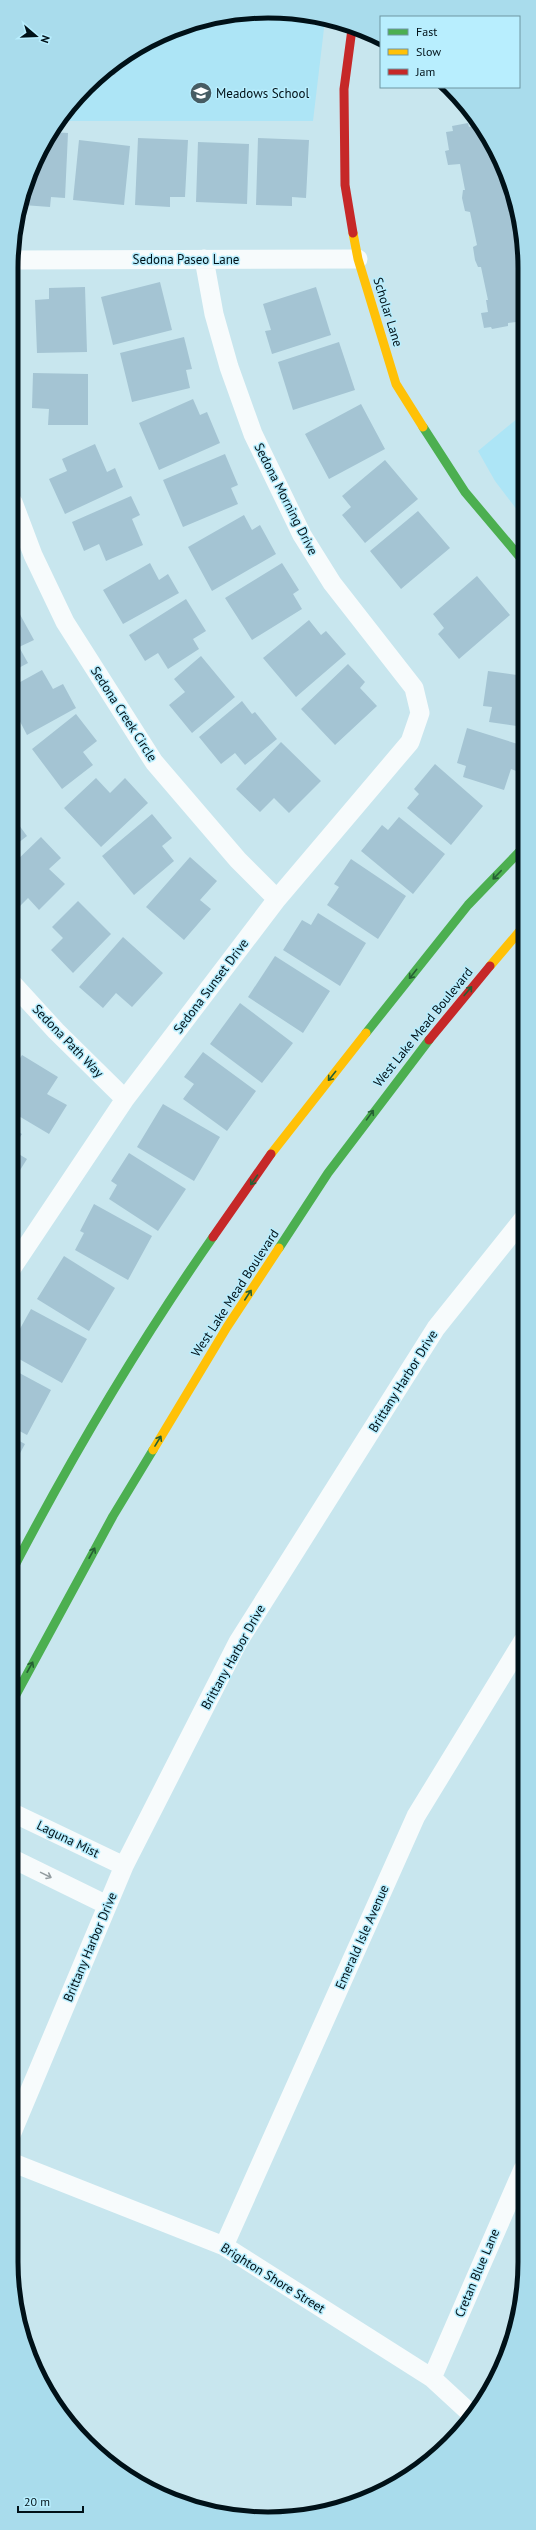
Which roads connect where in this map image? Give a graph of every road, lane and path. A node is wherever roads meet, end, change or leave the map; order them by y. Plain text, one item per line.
1 (351, 32) edge
2 (204, 259) junction
3 (358, 259) junction
4 (19, 260) edge
5 (18, 515) edge
6 (518, 555) edge
7 (420, 713) joint
8 (518, 853) edge
9 (277, 899) junction
10 (518, 933) edge
11 (18, 989) edge
12 (125, 1099) junction
13 (518, 1226) edge
14 (18, 1259) edge
15 (18, 1560) edge
16 (518, 1649) edge
17 (18, 1691) edge
18 (18, 1815) edge
19 (18, 1861) edge
20 (124, 1866) junction
21 (107, 1905) junction
22 (18, 2118) edge
23 (18, 2165) edge
24 (518, 2180) edge
25 (224, 2246) junction
26 (432, 2378) junction
27 (468, 2411) edge

1 - 3 main road, Scholar Lane
2 - 3 street, Sedona Paseo Lane
2 - 4 street, Sedona Paseo Lane
2 - 7 street, Sedona Morning Drive
3 - 6 main road, Scholar Lane
5 - 9 street, Sedona Creek Circle
7 - 9 street, Sedona Sunset Drive
8 -> 15 main road
9 - 12 street, Sedona Sunset Drive
17 -> 10 main road, West Lake Mead Boulevard
11 - 12 street, Sedona Path Way
12 - 14 street, Sedona Sunset Drive
13 - 20 street, Brittany Harbor Drive
16 - 25 street, Emerald Isle Avenue
18 - 20 street, Laguna Mist
19 -> 21 street
20 - 21 street, Brittany Harbor Drive
21 - 22 street, Brittany Harbor Drive
23 - 25 street, Brighton Shore Street
24 - 26 street, Cretan Blue Lane
25 - 26 street, Brighton Shore Street
26 - 27 street, Brighton Shore Street

